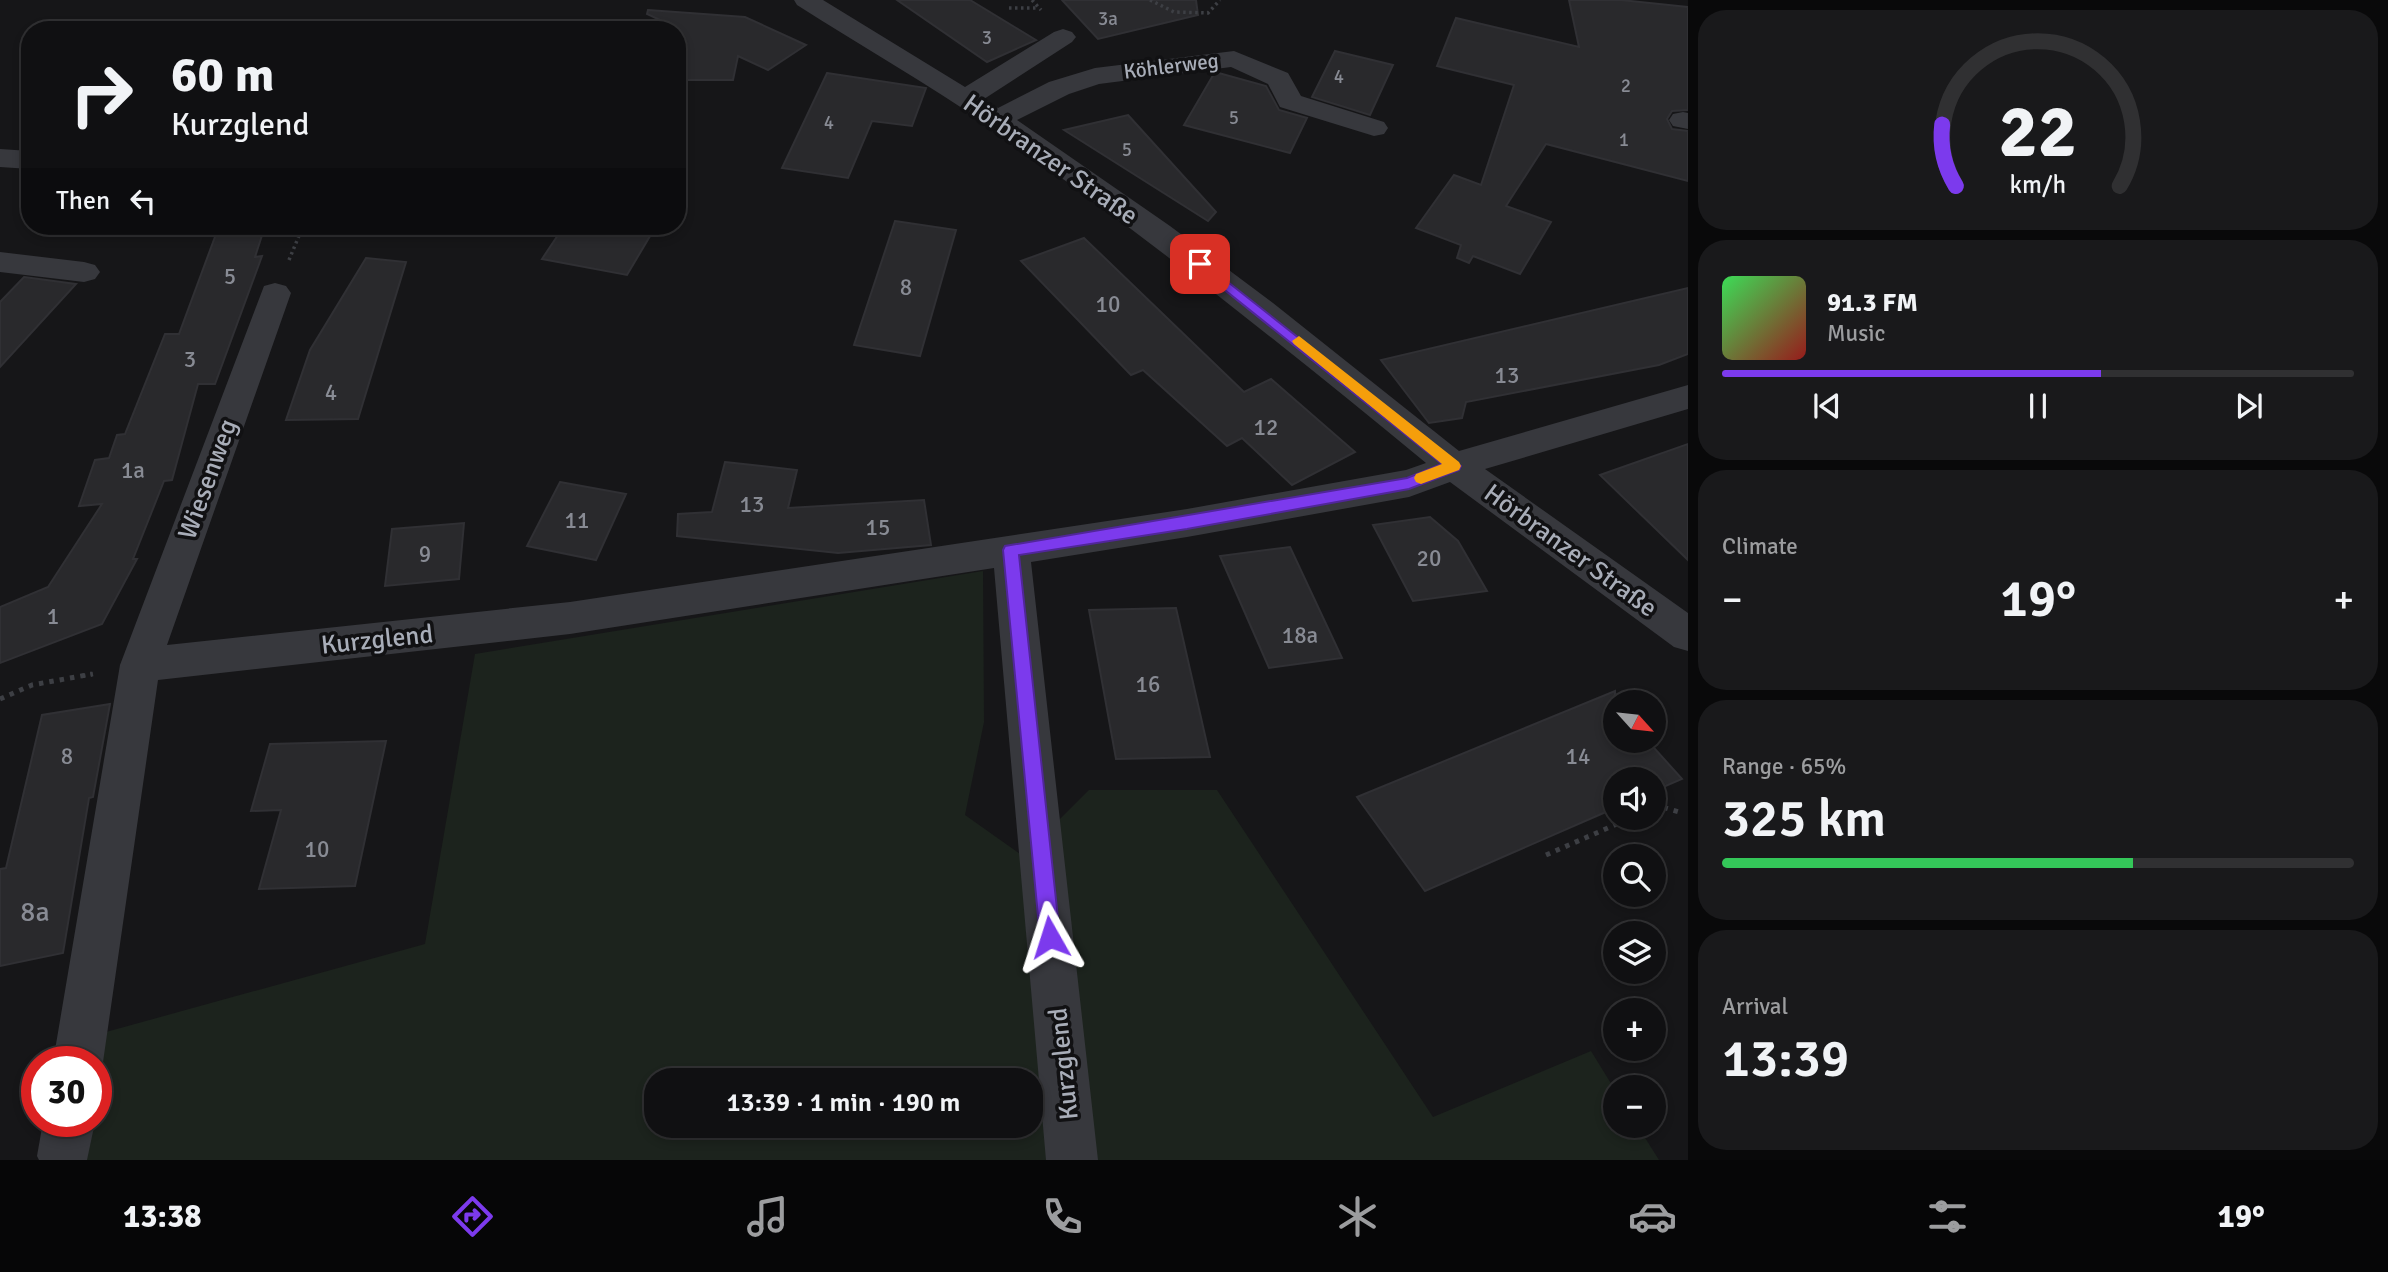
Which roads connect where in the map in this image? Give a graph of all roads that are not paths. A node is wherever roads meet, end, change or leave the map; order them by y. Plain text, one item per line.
1 (806, 0) edge
2 (1063, 37) dead end
3 (965, 99) junction
4 (998, 119) junction
5 (1374, 128) dead end
6 (0, 158) edge
7 (21, 159) edge
8 (0, 262) edge
9 (84, 272) dead end
10 (275, 293) dead end
11 (1688, 397) edge
12 (1454, 466) junction
13 (1011, 550) junction
14 (1688, 635) edge
15 (140, 665) junction
16 (80, 1046) edge
17 (1072, 1160) edge

1 - 3 street, Hörbranzer Straße
2 - 3 street
3 - 4 street, Hörbranzer Straße
4 - 5 street, Köhlerweg
4 - 12 street, Hörbranzer Straße
6 - 7 street
8 - 9 street
10 - 15 street, Wiesenweg
11 - 12 street, Kurzglend
12 - 13 street, Kurzglend
12 - 14 street, Hörbranzer Straße
13 - 15 street, Kurzglend
13 - 17 street, Kurzglend
15 - 16 street

